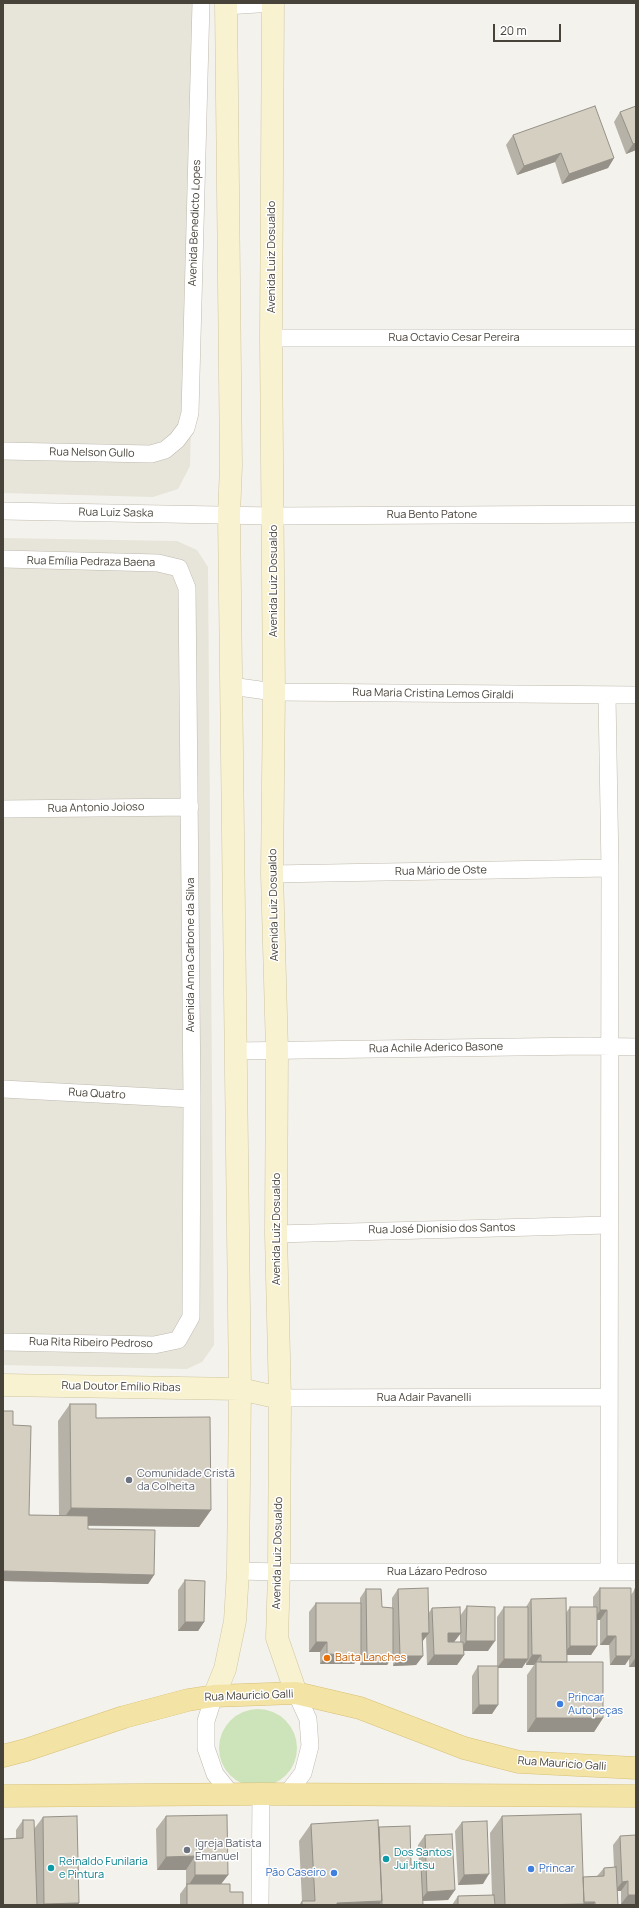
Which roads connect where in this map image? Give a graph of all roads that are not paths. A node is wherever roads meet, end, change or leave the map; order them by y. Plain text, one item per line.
1 (201, 3) edge
2 (273, 3) edge
3 (226, 4) edge
4 (271, 338) junction
5 (636, 338) edge
6 (177, 440) joint
7 (3, 451) edge
8 (3, 511) edge
9 (636, 514) edge
10 (229, 515) junction
11 (273, 516) junction
12 (3, 560) edge
13 (179, 568) joint
14 (231, 686) junction
15 (274, 692) junction
16 (607, 696) junction
17 (636, 696) edge
18 (190, 807) junction
19 (3, 809) edge
20 (610, 868) junction
21 (272, 874) junction
22 (610, 1047) junction
23 (636, 1047) edge
24 (277, 1050) junction
25 (236, 1051) junction
26 (3, 1089) edge
27 (192, 1099) junction
28 (608, 1225) junction
29 (276, 1234) junction
30 (178, 1340) joint
31 (3, 1342) edge
32 (3, 1385) edge
33 (240, 1389) junction
34 (608, 1397) junction
35 (280, 1398) junction
36 (238, 1571) junction
37 (610, 1571) junction
38 (279, 1572) junction
39 (636, 1572) edge
40 (296, 1693) junction
41 (214, 1696) junction
42 (3, 1756) edge
43 (636, 1768) edge
44 (261, 1794) junction
45 (286, 1794) junction
46 (232, 1795) junction
47 (3, 1796) edge
48 (636, 1796) edge
49 (260, 1905) edge

1 - 6 street, Avenida Benedicto Lopes
2 - 3 street
2 - 4 street, Avenida Luiz Dosualdo
3 - 10 street
4 - 5 street, Rua Octavio Cesar Pereira
4 - 11 street, Avenida Luiz Dosualdo
6 - 7 street, Rua Nelson Gullo
8 - 10 street, Rua Luiz Saska
9 - 11 street, Rua Bento Patone
10 - 11 street, Rua Bento Patone
10 - 14 street
11 - 15 street, Avenida Luiz Dosualdo
12 - 13 street, Rua Emília Pedraza Baena
13 - 18 street, Avenida Anna Carbone da Silva
14 - 15 street, Rua Maria Cristina Lemos Giraldi
14 - 25 street
15 - 16 street, Rua Maria Cristina Lemos Giraldi
15 - 21 street, Avenida Luiz Dosualdo
16 - 17 street, Rua Maria Cristina Lemos Giraldi
16 - 20 street
18 - 19 street, Rua Antonio Joioso
18 - 27 street, Avenida Anna Carbone da Silva
20 - 21 street, Rua Mário de Oste
20 - 22 street
21 - 24 street, Avenida Luiz Dosualdo
22 - 23 street, Rua Achile Aderico Basone
22 - 24 street, Rua Achile Aderico Basone
22 - 28 street
24 - 25 street, Rua Achile Aderico Basone
24 - 29 street, Avenida Luiz Dosualdo
25 - 33 street
26 - 27 street, Rua Quatro
27 - 30 street, Avenida Anna Carbone da Silva
28 - 29 street, Rua José Dionísio dos Santos
28 - 34 street
29 - 35 street, Avenida Luiz Dosualdo
30 - 31 street, Rua Rita Ribeiro Pedroso
32 - 33 street, Rua Doutor Emílio Ribas
33 - 35 street, Rua Adair Pavanelli
33 - 36 street
34 - 35 street, Rua Adair Pavanelli
34 - 37 street
35 - 38 street, Avenida Luiz Dosualdo
36 - 38 street, Rua Lázaro Pedroso
36 - 41 street
37 - 38 street, Rua Lázaro Pedroso
37 - 39 street, Rua Lázaro Pedroso
38 - 40 street, Avenida Luiz Dosualdo
40 - 41 main road, Rua Mauricio Galli
40 - 43 main road, Rua Mauricio Galli
40 - 45 street, Avenida Luiz Dosualdo
41 - 42 main road, Rua Mauricio Galli
41 - 46 street
44 - 45 main road
44 - 46 main road
44 - 49 street
45 - 48 main road
46 - 47 main road

